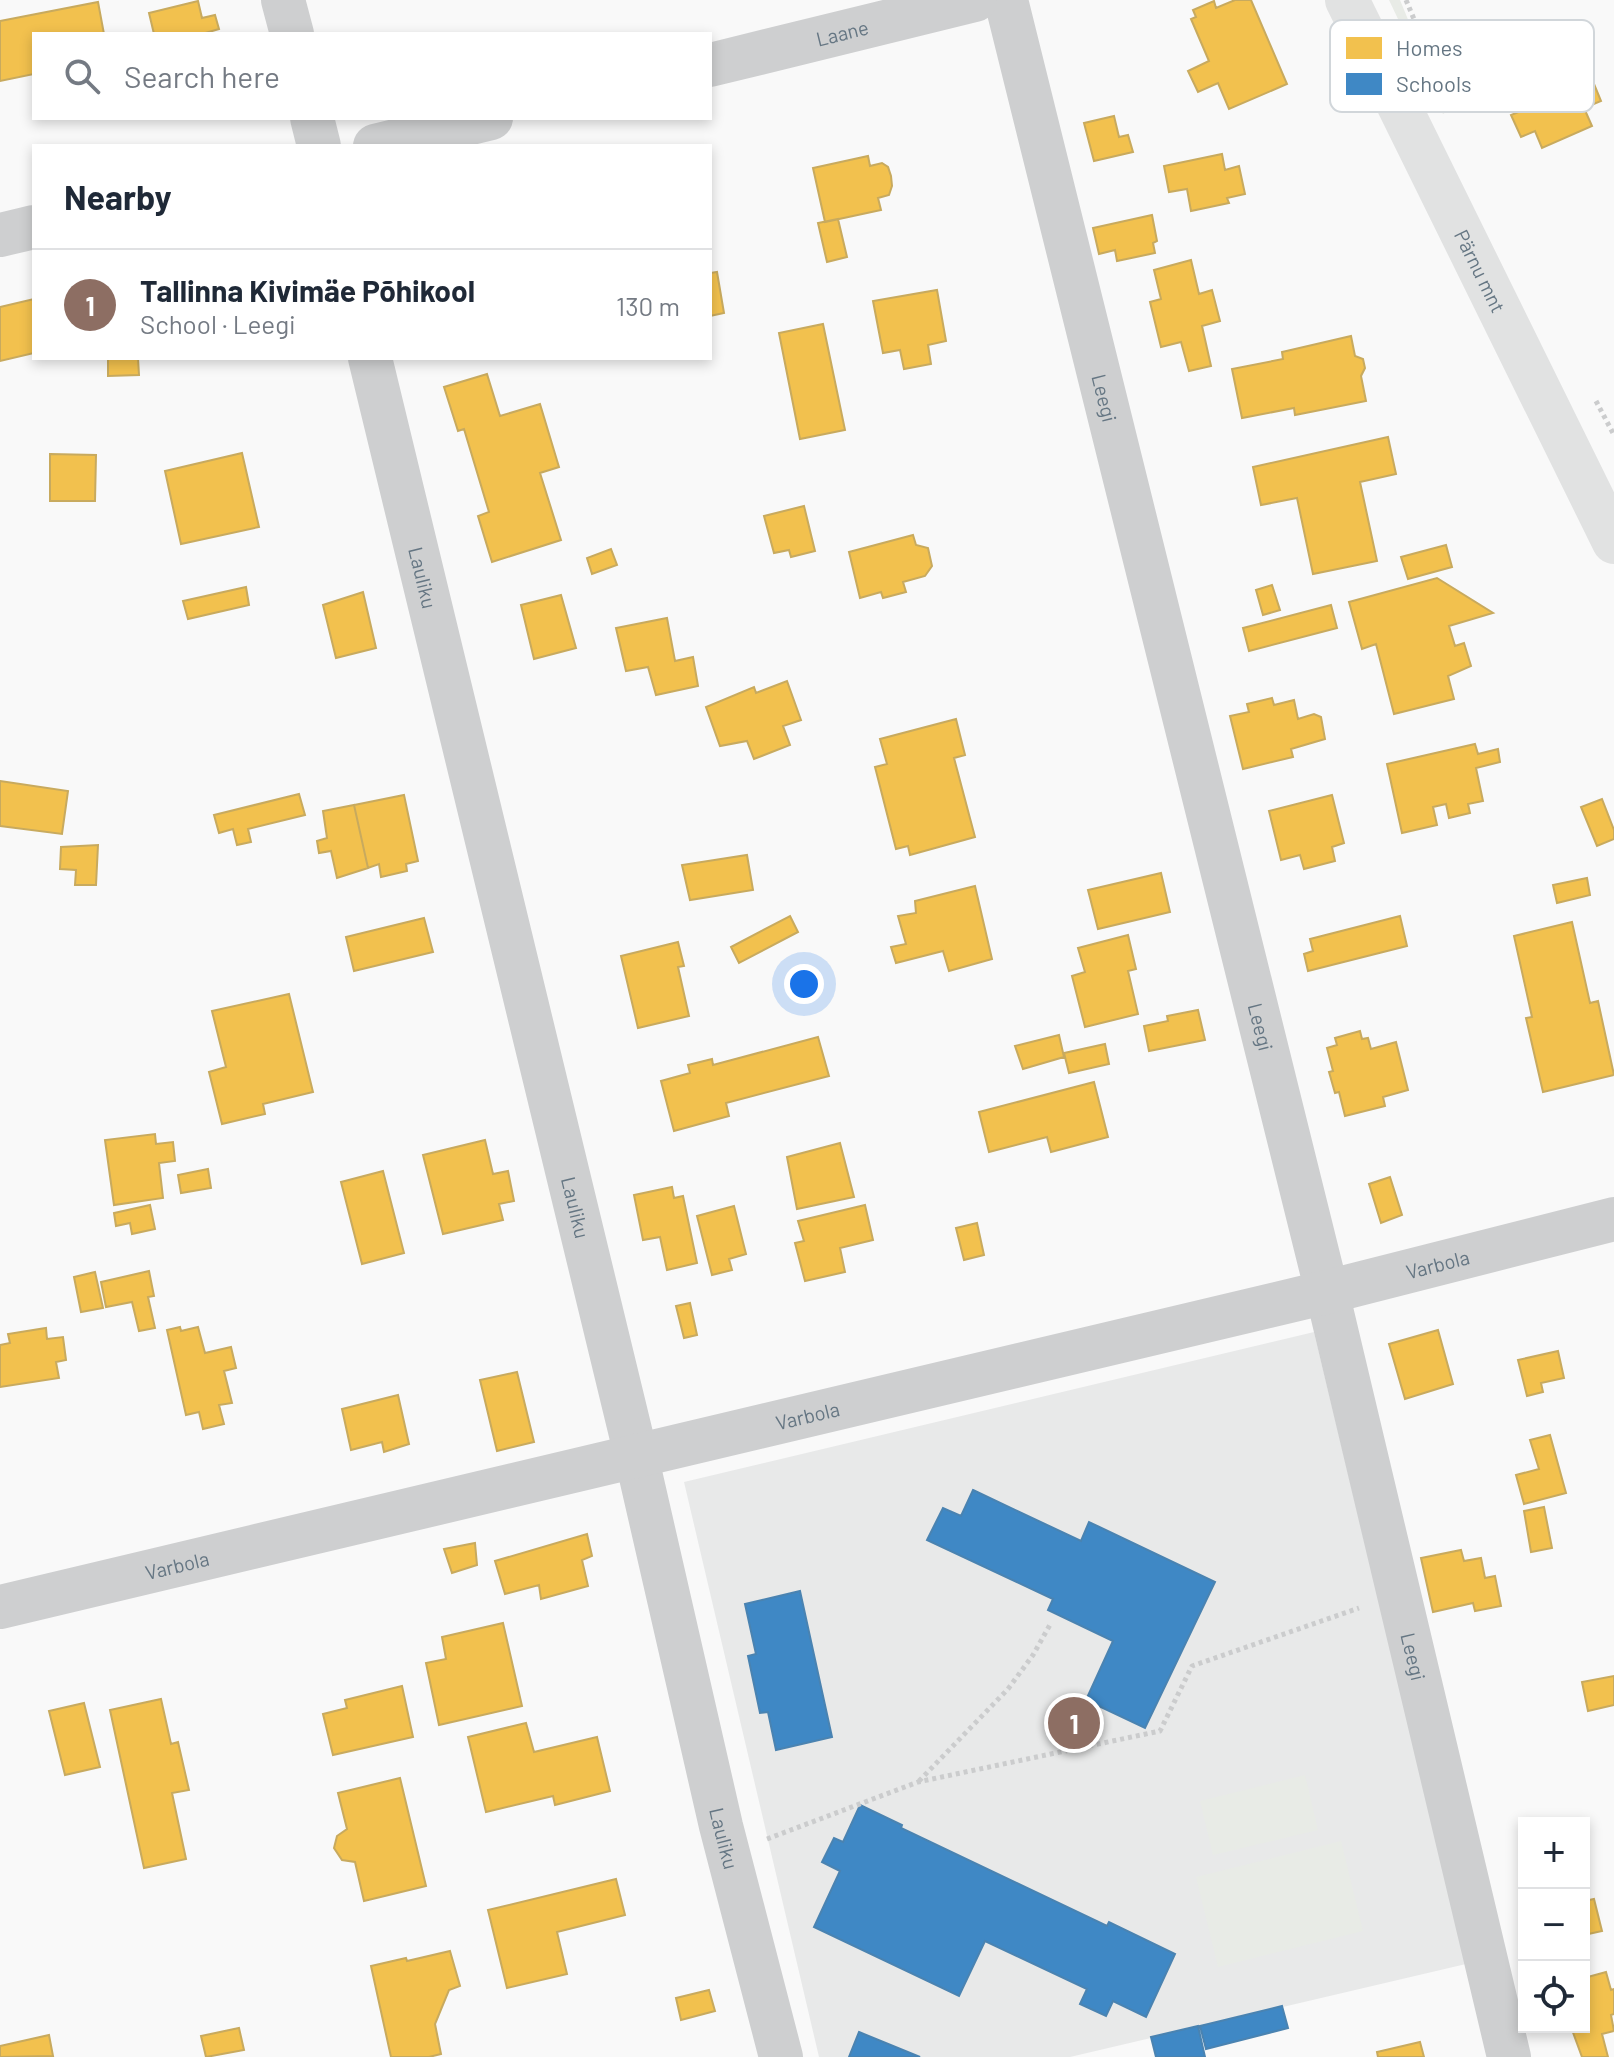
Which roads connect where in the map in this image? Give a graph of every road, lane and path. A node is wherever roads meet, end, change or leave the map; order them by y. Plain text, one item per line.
1 (283, 0) edge
2 (975, 0) edge
3 (1006, 0) edge
4 (1347, 0) edge
5 (1357, 20) edge
6 (291, 32) edge
7 (712, 65) edge
8 (1402, 112) edge
9 (312, 120) edge
10 (483, 120) edge
11 (318, 144) edge
12 (383, 144) edge
13 (32, 227) edge
14 (0, 235) edge
15 (370, 360) edge
16 (1614, 542) edge
17 (1614, 1219) edge
18 (1327, 1292) junction
19 (636, 1455) junction
20 (1399, 1595) junction
21 (0, 1607) edge
22 (1051, 1623) dead end
23 (918, 1782) junction
24 (729, 1854) junction
25 (781, 2057) edge
26 (1509, 2057) edge

1 - 6 street
2 - 7 street, Laane
3 - 18 street, Leegi
4 - 5 main road, Pärnu mnt
8 - 16 main road, Pärnu mnt
9 - 11 street
10 - 12 street
13 - 14 street
15 - 19 street, Lauliku
17 - 18 street, Varbola
18 - 19 street, Varbola
18 - 20 street, Leegi
19 - 21 street, Varbola
19 - 24 street, Lauliku
20 - 23 path
20 - 26 street, Leegi
22 - 23 path
23 - 24 path
24 - 25 street, Lauliku

